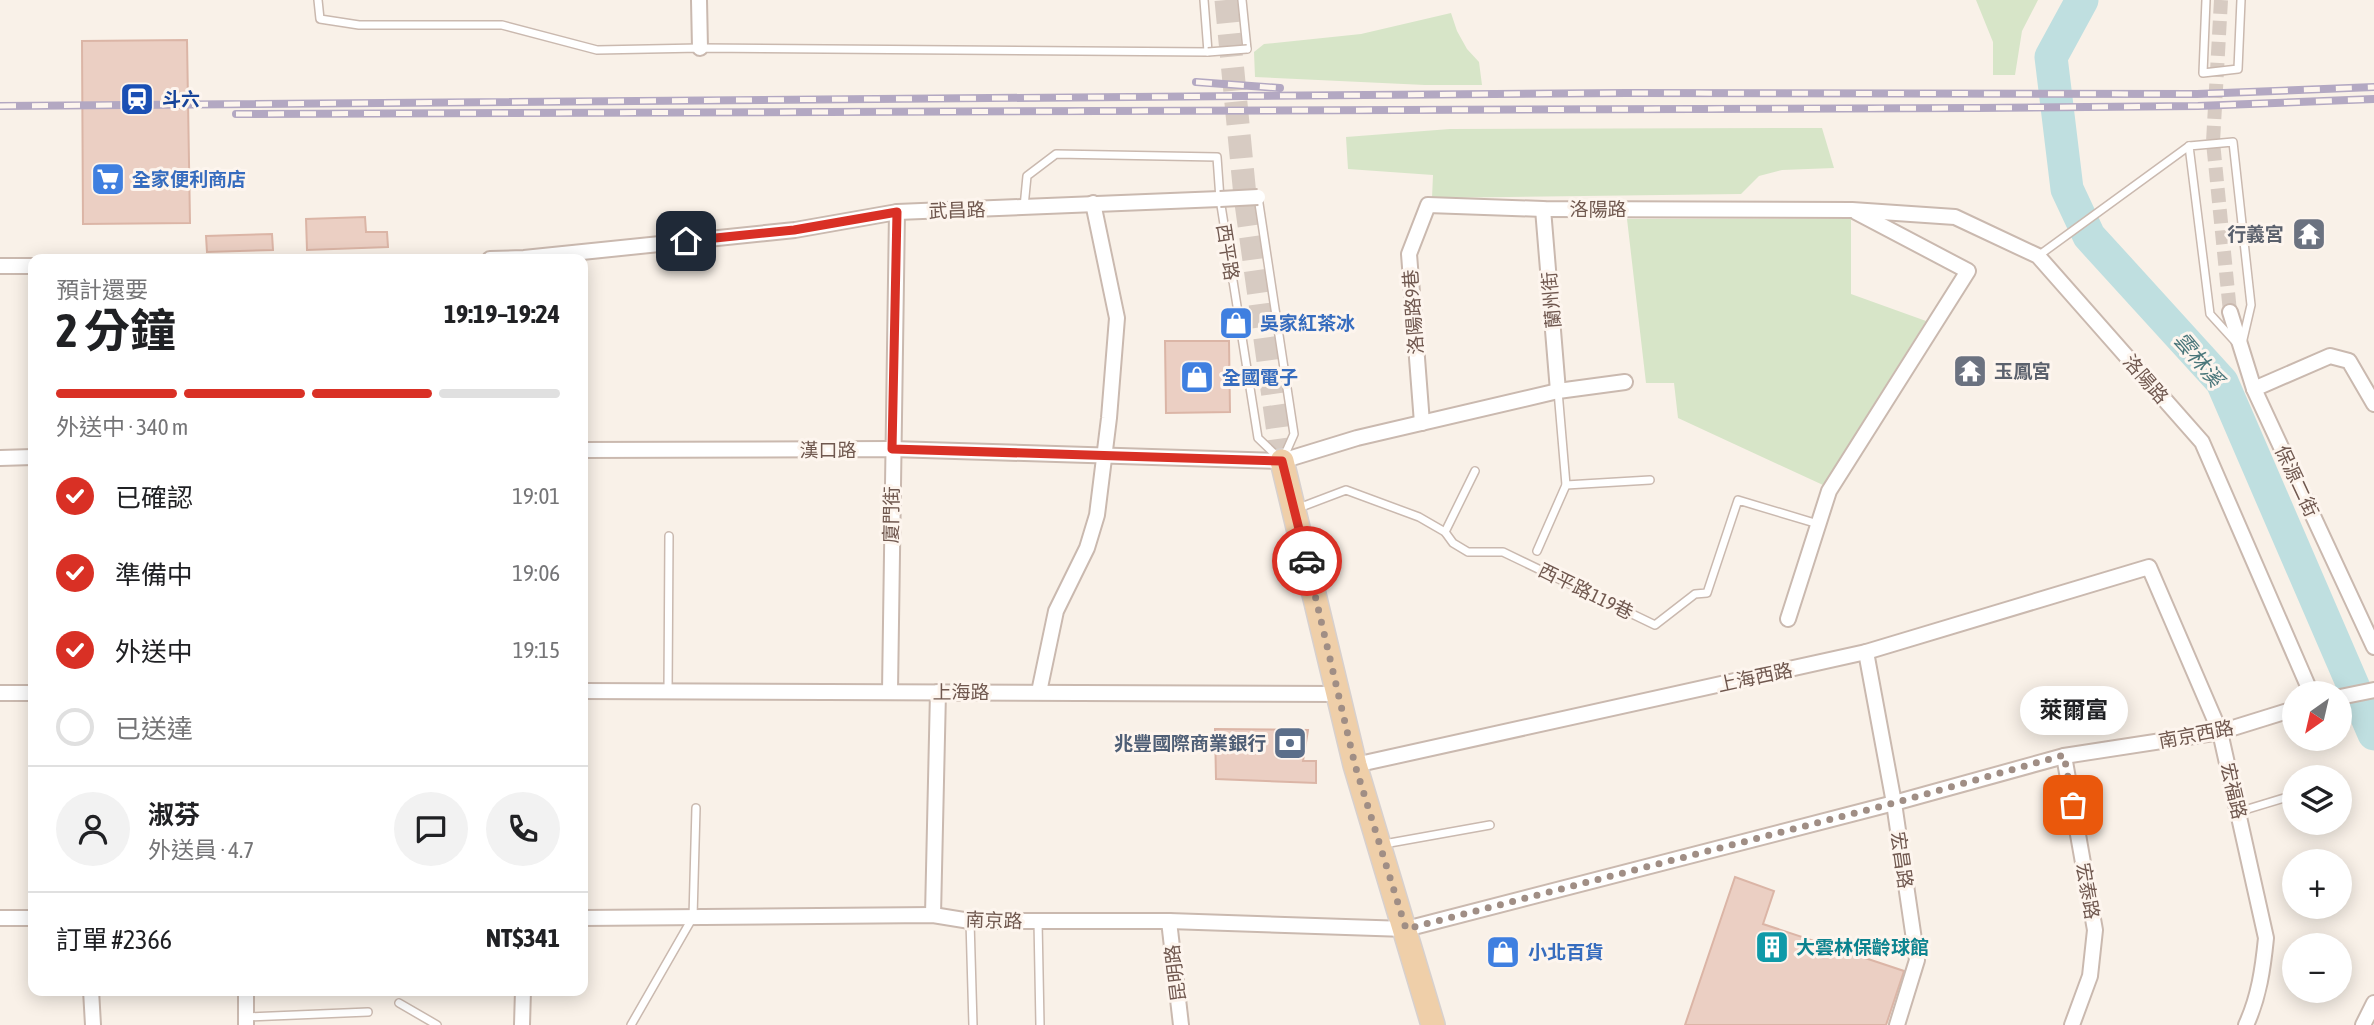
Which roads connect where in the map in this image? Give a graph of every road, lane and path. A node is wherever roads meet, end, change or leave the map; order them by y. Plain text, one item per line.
1 (318, 0) edge
2 (699, 0) edge
3 (1204, 0) edge
4 (1241, 0) edge
5 (2206, 0) edge
6 (2241, 0) edge
7 (700, 48) junction
8 (1208, 52) junction
9 (2189, 146) junction
10 (1258, 197) joint
11 (1220, 199) junction
12 (1093, 203) junction
13 (1428, 205) joint
14 (1024, 207) junction
15 (1544, 209) junction
16 (1852, 210) junction
17 (897, 212) junction
18 (563, 254) edge
19 (2038, 256) junction
20 (0, 266) edge
21 (28, 266) edge
22 (2230, 312) tunnel mouth
23 (2241, 348) junction
24 (1625, 382) dead end
25 (2253, 389) junction
26 (1558, 391) junction
27 (2374, 404) edge
28 (1422, 423) junction
29 (892, 449) junction
30 (588, 450) edge
31 (1104, 456) junction
32 (28, 457) edge
33 (0, 458) edge
34 (1282, 461) junction
35 (1475, 471) dead end
36 (1650, 480) dead end
37 (1566, 485) junction
38 (1294, 509) junction
39 (1818, 524) junction
40 (1445, 532) junction
41 (669, 536) dead end
42 (1537, 551) dead end
43 (2149, 567) joint
44 (1788, 619) dead end
45 (2374, 647) edge
46 (1866, 652) junction
47 (2306, 681) edge
48 (2374, 690) edge
49 (588, 691) edge
50 (668, 691) junction
51 (890, 691) junction
52 (938, 692) junction
53 (1039, 692) junction
54 (0, 693) edge
55 (28, 693) edge
56 (1338, 694) junction
57 (2352, 695) edge
58 (2282, 713) edge
59 (2220, 732) junction
60 (2064, 755) junction
61 (1355, 765) junction
62 (2282, 799) edge
63 (1894, 803) junction
64 (696, 808) dead end
65 (2238, 812) junction
66 (1490, 825) dead end
67 (1380, 845) junction
68 (933, 915) junction
69 (693, 917) junction
70 (0, 918) edge
71 (28, 918) edge
72 (588, 918) edge
73 (970, 921) junction
74 (1038, 921) junction
75 (1169, 921) junction
76 (1406, 929) junction
77 (91, 996) edge
78 (246, 996) edge
79 (523, 996) edge
80 (399, 1003) dead end
81 (2374, 1003) edge
82 (368, 1012) dead end
83 (246, 1021) edge
84 (93, 1025) edge
85 (437, 1025) edge
86 (522, 1025) edge
87 (631, 1025) edge
88 (973, 1025) edge
89 (1040, 1025) edge
90 (1181, 1025) edge
91 (1433, 1025) edge
92 (1897, 1025) edge
93 (2072, 1025) edge
94 (2246, 1025) edge
95 (2363, 1025) edge

1 - 7 lane
2 - 7 street
3 - 8 lane
4 - 8 lane, bridge
5 - 6 lane
7 - 8 lane
9 - 19 lane
9 - 23 lane
9 - 23 lane
10 - 11 street, 武昌路, bridge
10 - 34 lane, 西平路
11 - 12 street, 武昌路
11 - 14 lane, 西平路
11 - 34 lane, 西平路
12 - 14 street, 武昌路
12 - 31 street
13 - 15 street, 洛陽路
13 - 28 street, 洛陽路9巷
14 - 17 street, 武昌路
15 - 16 street, 洛陽路
15 - 26 street, 蘭州街
16 - 19 street, 洛陽路
16 - 39 street, 洛陽路
17 - 18 street, 武昌路
17 - 29 street, 廈門街
19 - 47 street, 洛陽路
20 - 21 street
22 - 23 street, 保源二街
23 - 25 street, 保源二街
24 - 26 street
25 - 27 street
25 - 45 street, 保源二街
26 - 28 street
26 - 37 lane
28 - 34 street
29 - 30 street, 漢口路
29 - 31 street, 漢口路
29 - 51 street, 廈門街
31 - 34 street, 漢口路
31 - 53 street
32 - 33 street
34 - 38 main road
35 - 40 lane
36 - 37 lane
37 - 42 lane
38 - 40 lane, 西平路119巷
38 - 56 main road
39 - 40 lane, 西平路119巷
39 - 44 street, 洛陽路
41 - 50 lane
43 - 46 street, 上海西路
43 - 59 street, 宏福路
46 - 61 street, 上海西路
46 - 63 street, 宏昌路
48 - 57 street
49 - 50 street, 上海路
50 - 51 street, 上海路
51 - 52 street, 上海路
52 - 53 street, 上海路
52 - 68 street
53 - 56 street, 上海路
54 - 55 street
56 - 61 main road
58 - 59 street, 南京西路
59 - 60 street, 南京西路
59 - 65 street, 宏福路
60 - 63 street, 南京西路
60 - 93 street, 宏泰路
61 - 67 main road
62 - 65 lane
63 - 76 street, 南京西路
63 - 92 street, 宏昌路
64 - 69 lane
65 - 94 street, 宏福路
66 - 67 lane
67 - 76 main road
68 - 69 street, 南京路
68 - 73 street, 南京路
69 - 72 street, 南京路
69 - 87 lane
70 - 71 street
73 - 74 street, 南京路
73 - 88 lane
74 - 75 street, 南京路
74 - 89 lane
75 - 76 street, 南京路
75 - 90 street, 昆明路
76 - 91 main road
77 - 84 street
78 - 83 street
79 - 86 street
80 - 85 lane
81 - 95 street
82 - 83 lane

